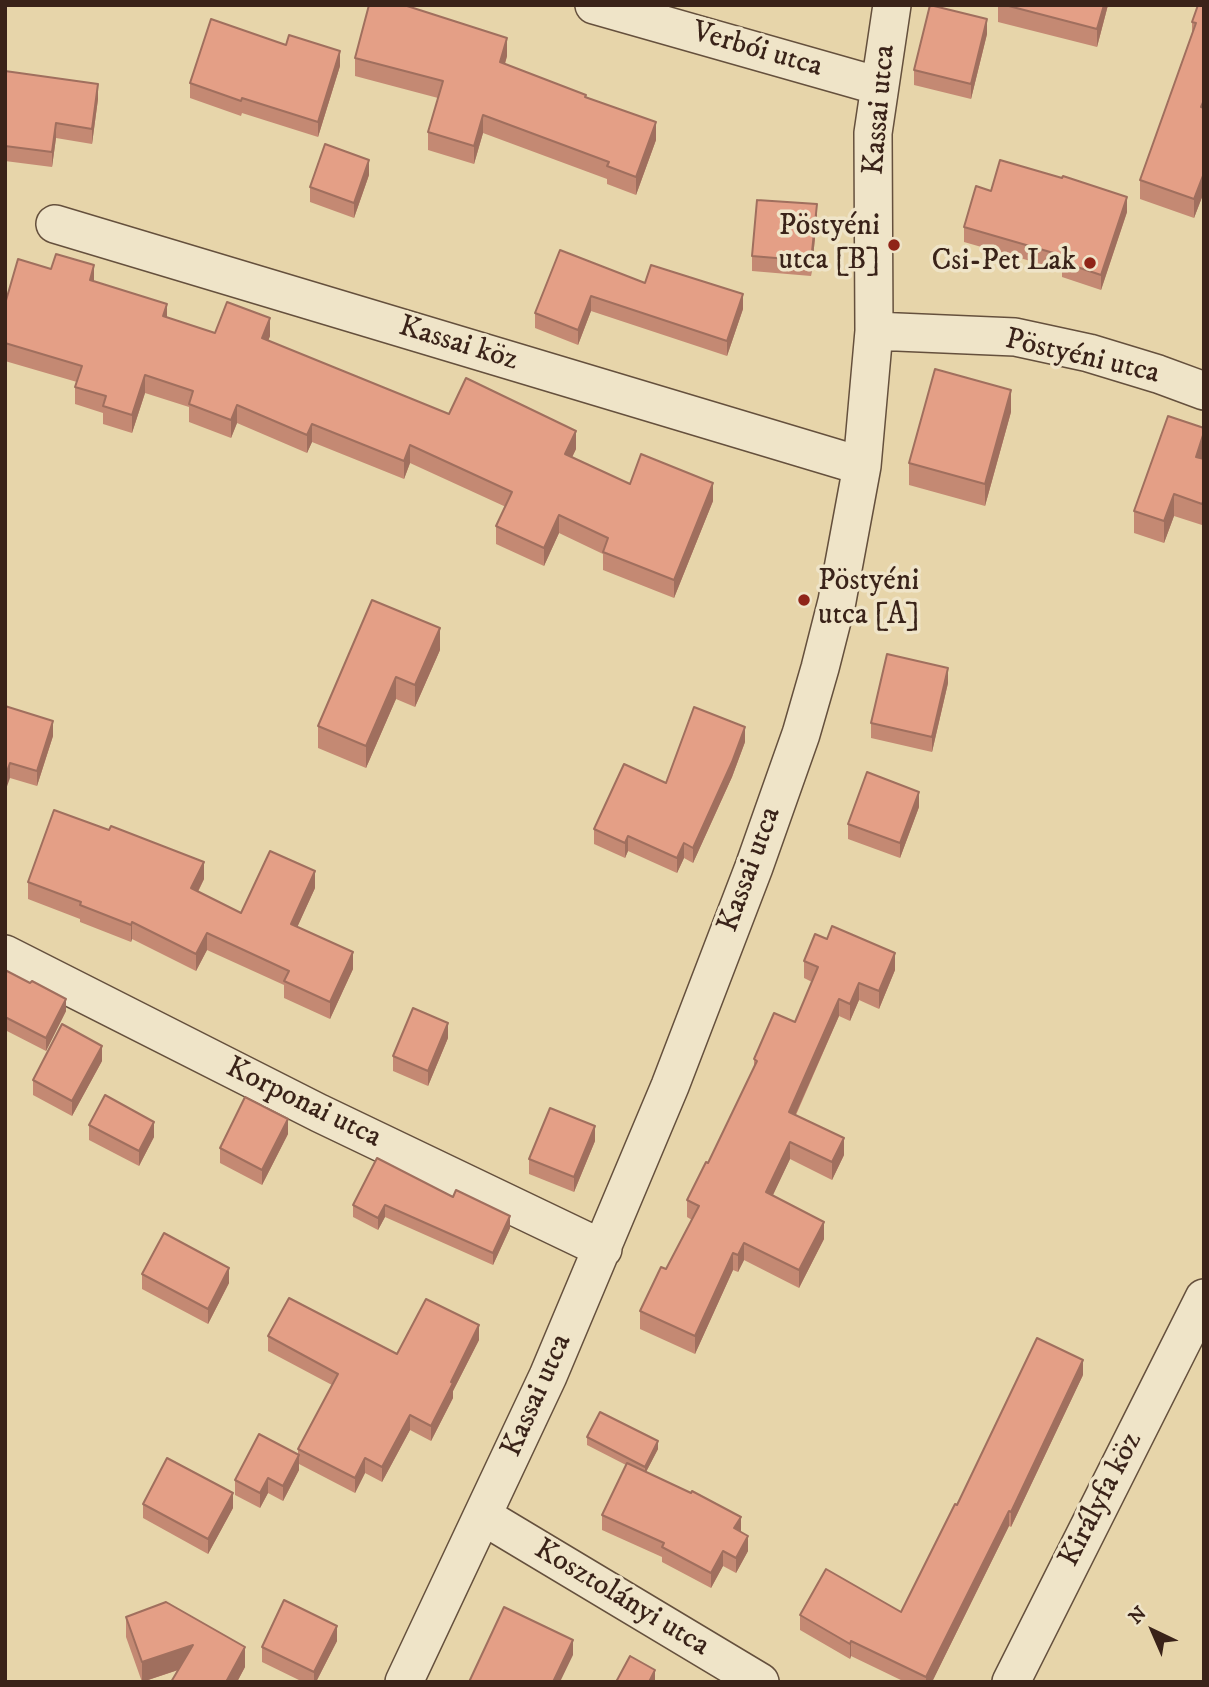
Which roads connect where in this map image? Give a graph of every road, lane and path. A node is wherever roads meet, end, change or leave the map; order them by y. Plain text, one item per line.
1 (594, 5) edge
2 (892, 5) edge
3 (879, 86) junction
4 (55, 224) dead end
5 (874, 331) junction
6 (1204, 391) edge
7 (862, 466) junction
8 (5, 954) edge
9 (603, 1249) junction
10 (1200, 1313) edge
11 (483, 1517) junction
12 (404, 1682) edge
13 (760, 1682) edge
14 (1011, 1682) edge

1 - 3 street, Verbói utca
2 - 3 street, Kassai utca
3 - 5 street, Kassai utca
4 - 7 street, Kassai köz
5 - 6 street, Pöstyéni utca
5 - 7 street, Kassai utca
7 - 9 street, Kassai utca
8 - 9 street, Korponai utca
9 - 11 street, Kassai utca
10 - 14 street, Királyfa köz
11 - 12 street, Kassai utca
11 - 13 street, Kosztolányi utca

